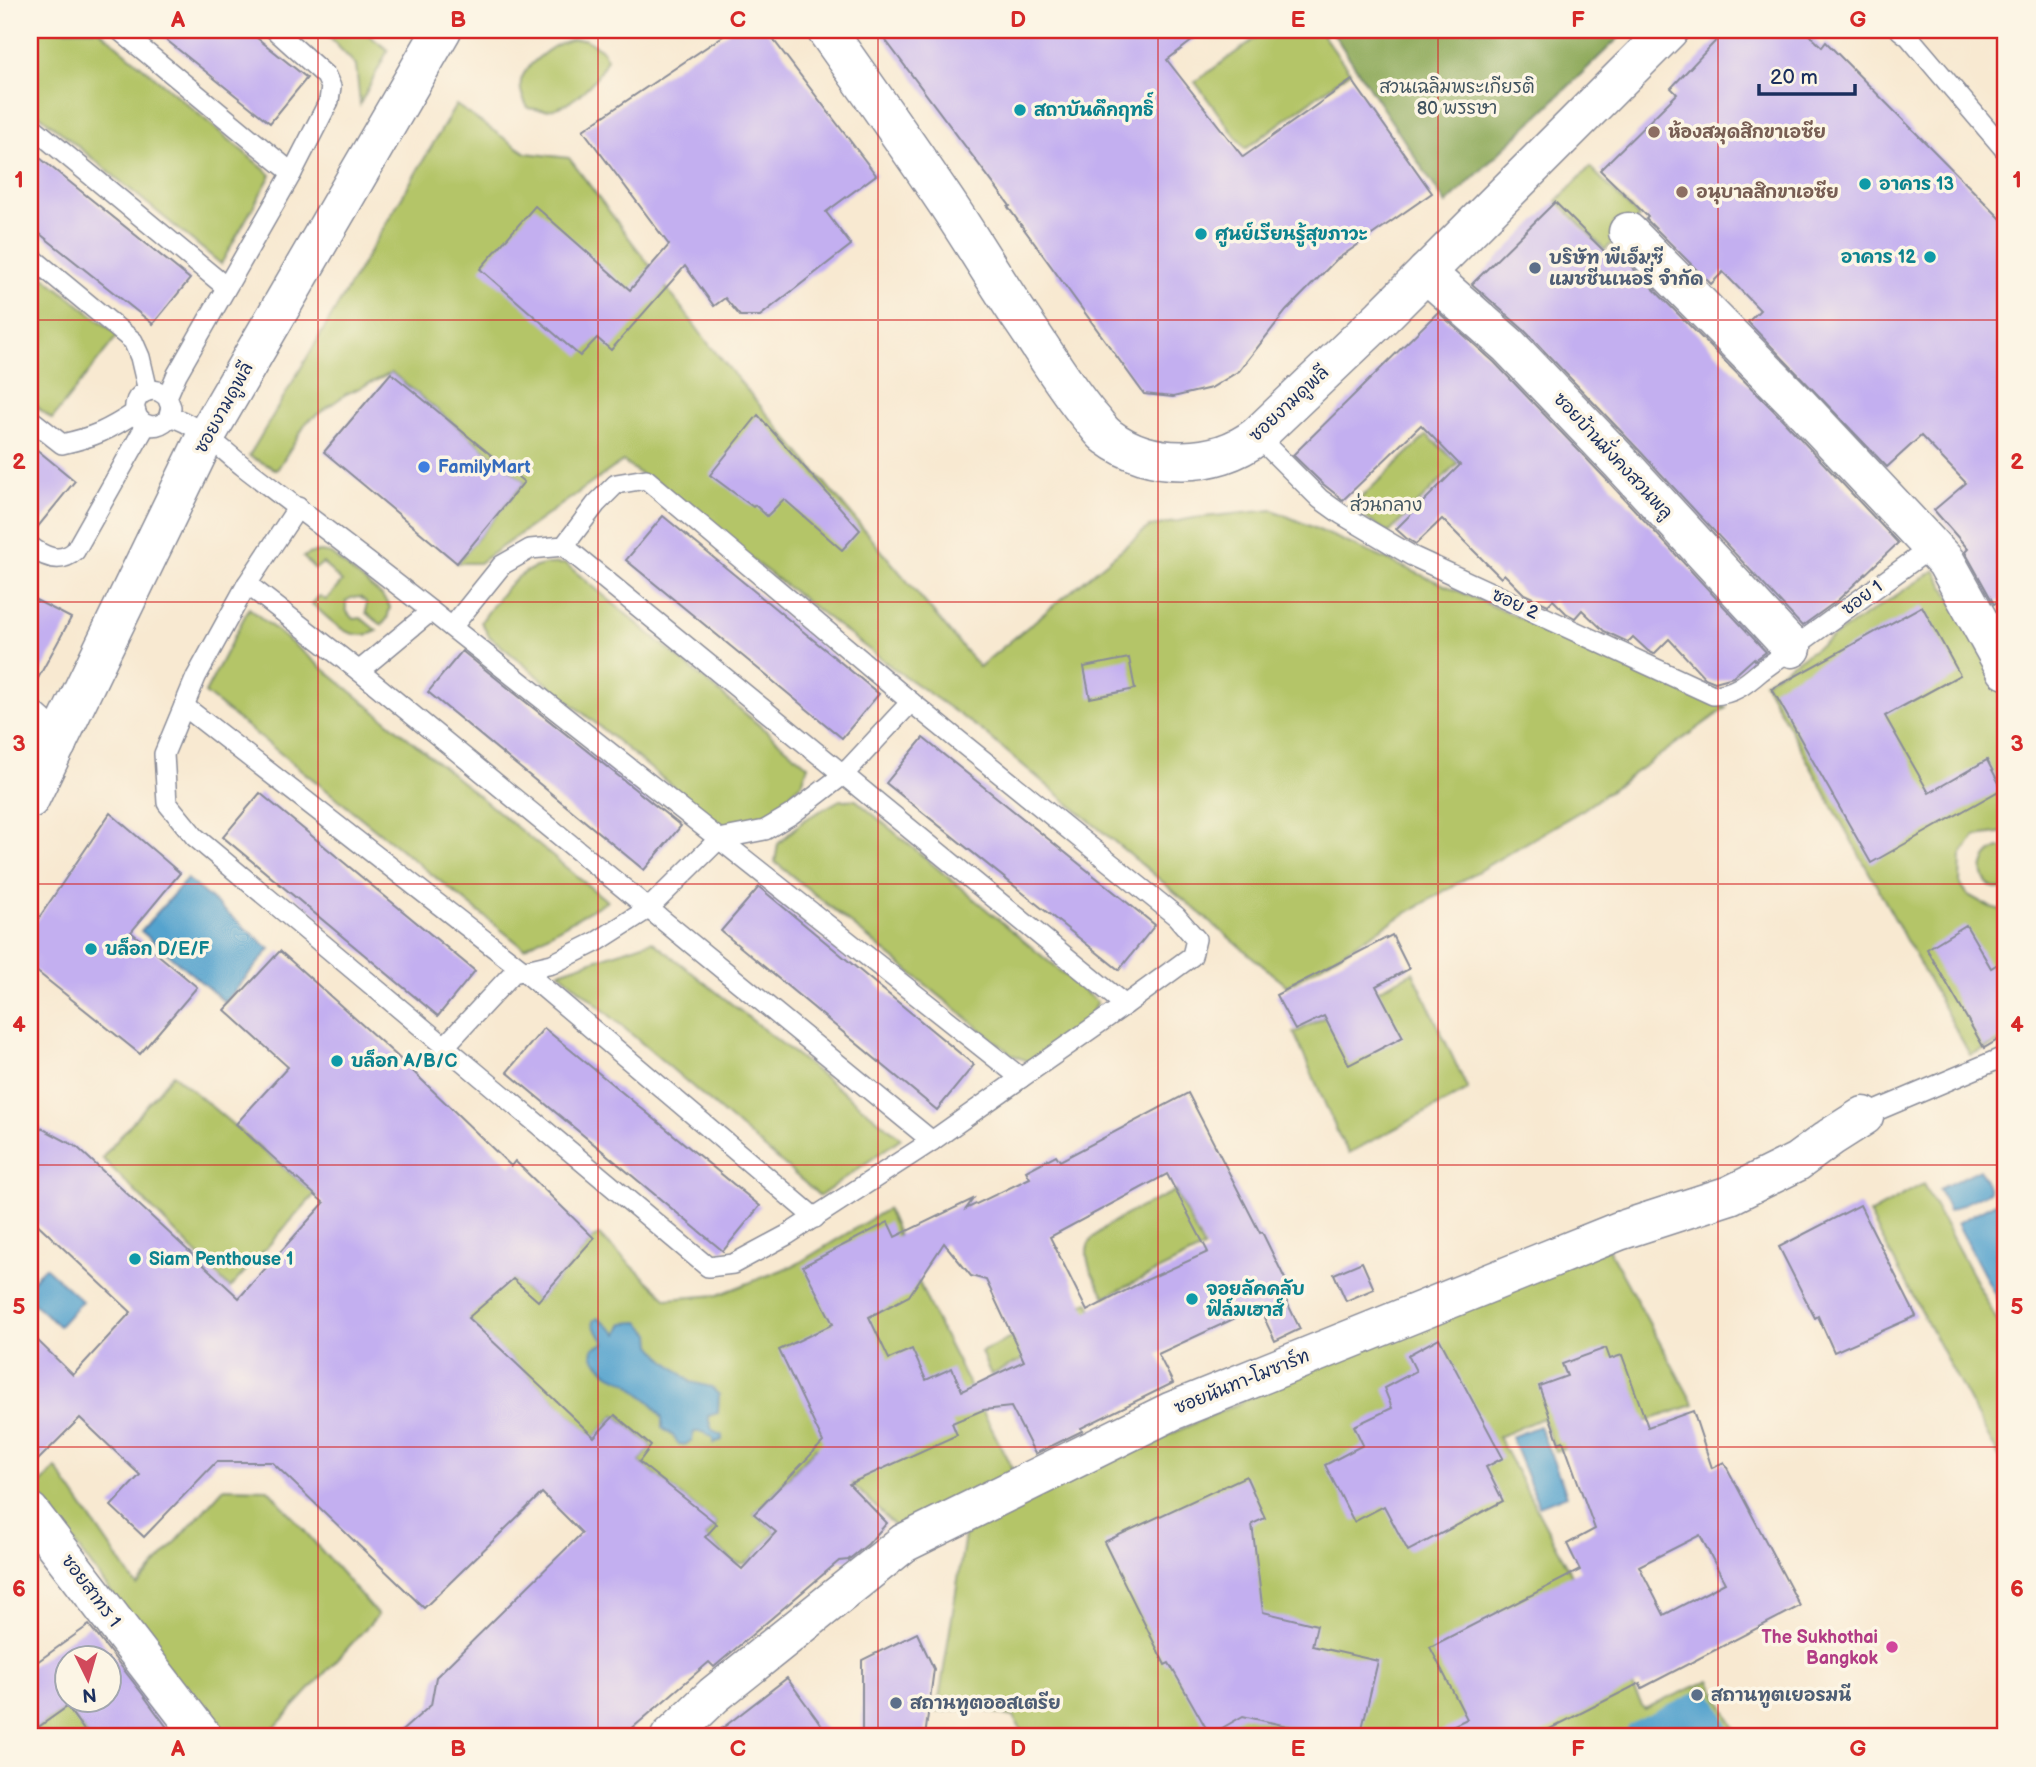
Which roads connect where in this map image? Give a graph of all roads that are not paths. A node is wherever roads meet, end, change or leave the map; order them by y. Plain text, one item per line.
1 (118, 30) edge
2 (275, 30) edge
3 (442, 30) edge
4 (826, 30) edge
5 (1669, 30) edge
6 (1909, 32) edge
7 (30, 125) edge
8 (2006, 151) edge
9 (292, 173) junction
10 (1628, 232) dead end
11 (30, 256) edge
12 (1426, 273) junction
13 (226, 287) junction
14 (148, 391) junction
15 (168, 406) junction
16 (30, 419) edge
17 (141, 419) junction
18 (206, 436) junction
19 (1257, 436) junction
20 (298, 507) junction
21 (30, 546) edge
22 (564, 546) junction
23 (1939, 554) junction
24 (247, 584) junction
25 (431, 611) junction
26 (452, 627) junction
27 (1792, 648) junction
28 (2006, 670) edge
29 (359, 671) junction
30 (911, 702) junction
31 (184, 706) junction
32 (44, 732) edge
33 (843, 775) junction
34 (30, 799) edge
35 (719, 839) junction
36 (648, 909) junction
37 (524, 971) junction
38 (1125, 1005) junction
39 (445, 1046) junction
40 (2006, 1056) edge
41 (1021, 1078) junction
42 (1864, 1116) joint
43 (932, 1141) junction
44 (814, 1217) junction
45 (30, 1512) edge
46 (202, 1737) edge
47 (670, 1737) edge

1 - 9 lane
2 - 9 lane
3 - 18 street, ซอยงามดูพลี
4 - 19 street, ซอยงามดูพลี
5 - 12 street, ซอยงามดูพลี
6 - 8 lane
7 - 13 lane
9 - 13 lane
10 - 23 street
11 - 14 lane
12 - 19 street, ซอยงามดูพลี
12 - 27 street, ซอยบ้านมั่งคงสวนพลู
13 - 15 lane
14 - 15 lane
14 - 17 lane
15 - 17 lane
15 - 18 lane
16 - 17 lane
17 - 21 lane
18 - 20 lane
18 - 32 street, ซอยงามดูพลี
19 - 27 lane, ซอย 2
20 - 24 lane
20 - 25 lane
22 - 26 lane
22 - 30 lane
22 - 33 lane
23 - 27 lane, ซอย 1
23 - 28 street
24 - 29 lane
24 - 31 lane
25 - 26 lane
25 - 29 lane
26 - 35 lane
29 - 36 lane
30 - 33 lane
30 - 38 lane
31 - 37 lane
31 - 39 lane
32 - 34 street, ซอยงามดูพลี
33 - 35 lane
33 - 38 lane
35 - 36 lane
35 - 41 lane
36 - 37 lane
36 - 43 lane
37 - 39 lane
37 - 44 lane
38 - 41 lane
39 - 44 lane
40 - 42 lane
41 - 43 lane
42 - 47 street, ซอยนันทา-โมซาร์ท
43 - 44 lane
45 - 46 street, ซอยสาทร 1

